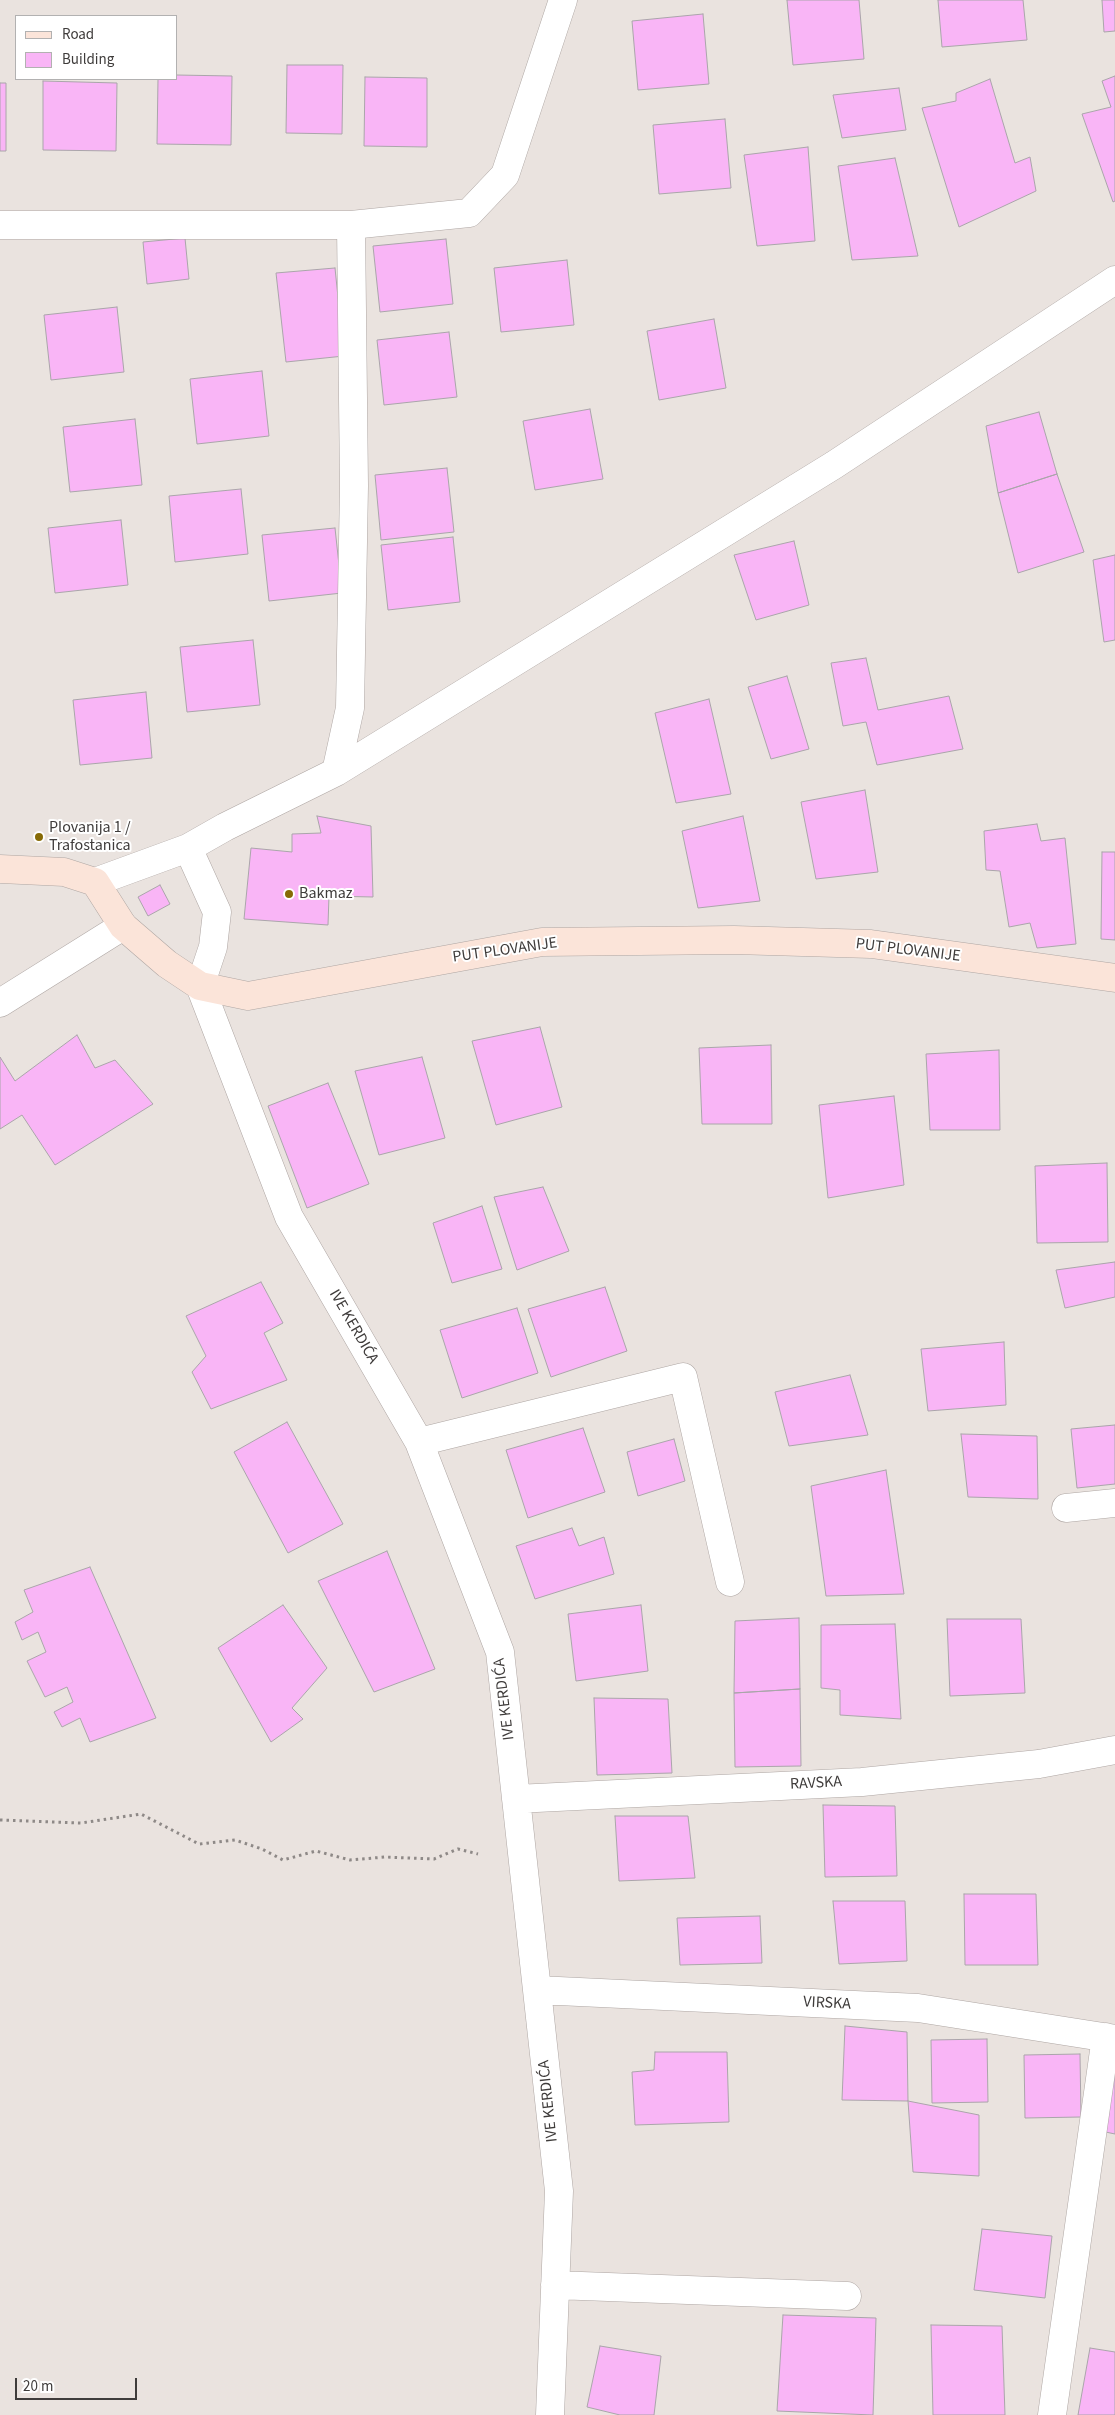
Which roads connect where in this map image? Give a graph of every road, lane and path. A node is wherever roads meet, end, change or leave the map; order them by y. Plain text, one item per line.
1 (563, 0) edge
2 (351, 225) junction
3 (0, 226) edge
4 (1115, 280) edge
5 (336, 772) junction
6 (188, 848) junction
7 (1, 863) edge
8 (95, 882) junction
9 (123, 926) junction
10 (1115, 978) edge
11 (200, 986) junction
12 (0, 1003) edge
13 (419, 1442) junction
14 (1115, 1504) edge
15 (1066, 1508) dead end
16 (730, 1582) dead end
17 (1115, 1750) edge
18 (516, 1799) junction
19 (0, 1820) edge
20 (478, 1854) dead end
21 (537, 1990) junction
22 (1110, 2038) edge
23 (555, 2286) junction
24 (847, 2296) dead end
25 (550, 2415) edge
26 (1052, 2415) edge

1 - 2 street
2 - 3 street
2 - 5 street
4 - 5 street
5 - 6 street
6 - 8 street
6 - 11 street
7 - 8 street
8 - 9 street, PUT PLOVANIJE
9 - 11 street, PUT PLOVANIJE
9 - 12 street
10 - 11 street, PUT PLOVANIJE
11 - 13 street, IVE KERDIĆA
13 - 16 street
13 - 18 street, IVE KERDIĆA
14 - 15 street
17 - 18 street, RAVSKA
18 - 21 street, IVE KERDIĆA
19 - 20 path
21 - 22 street, VIRSKA
21 - 23 street, IVE KERDIĆA
22 - 26 street
23 - 24 street
23 - 25 street, IVE KERDIĆA

